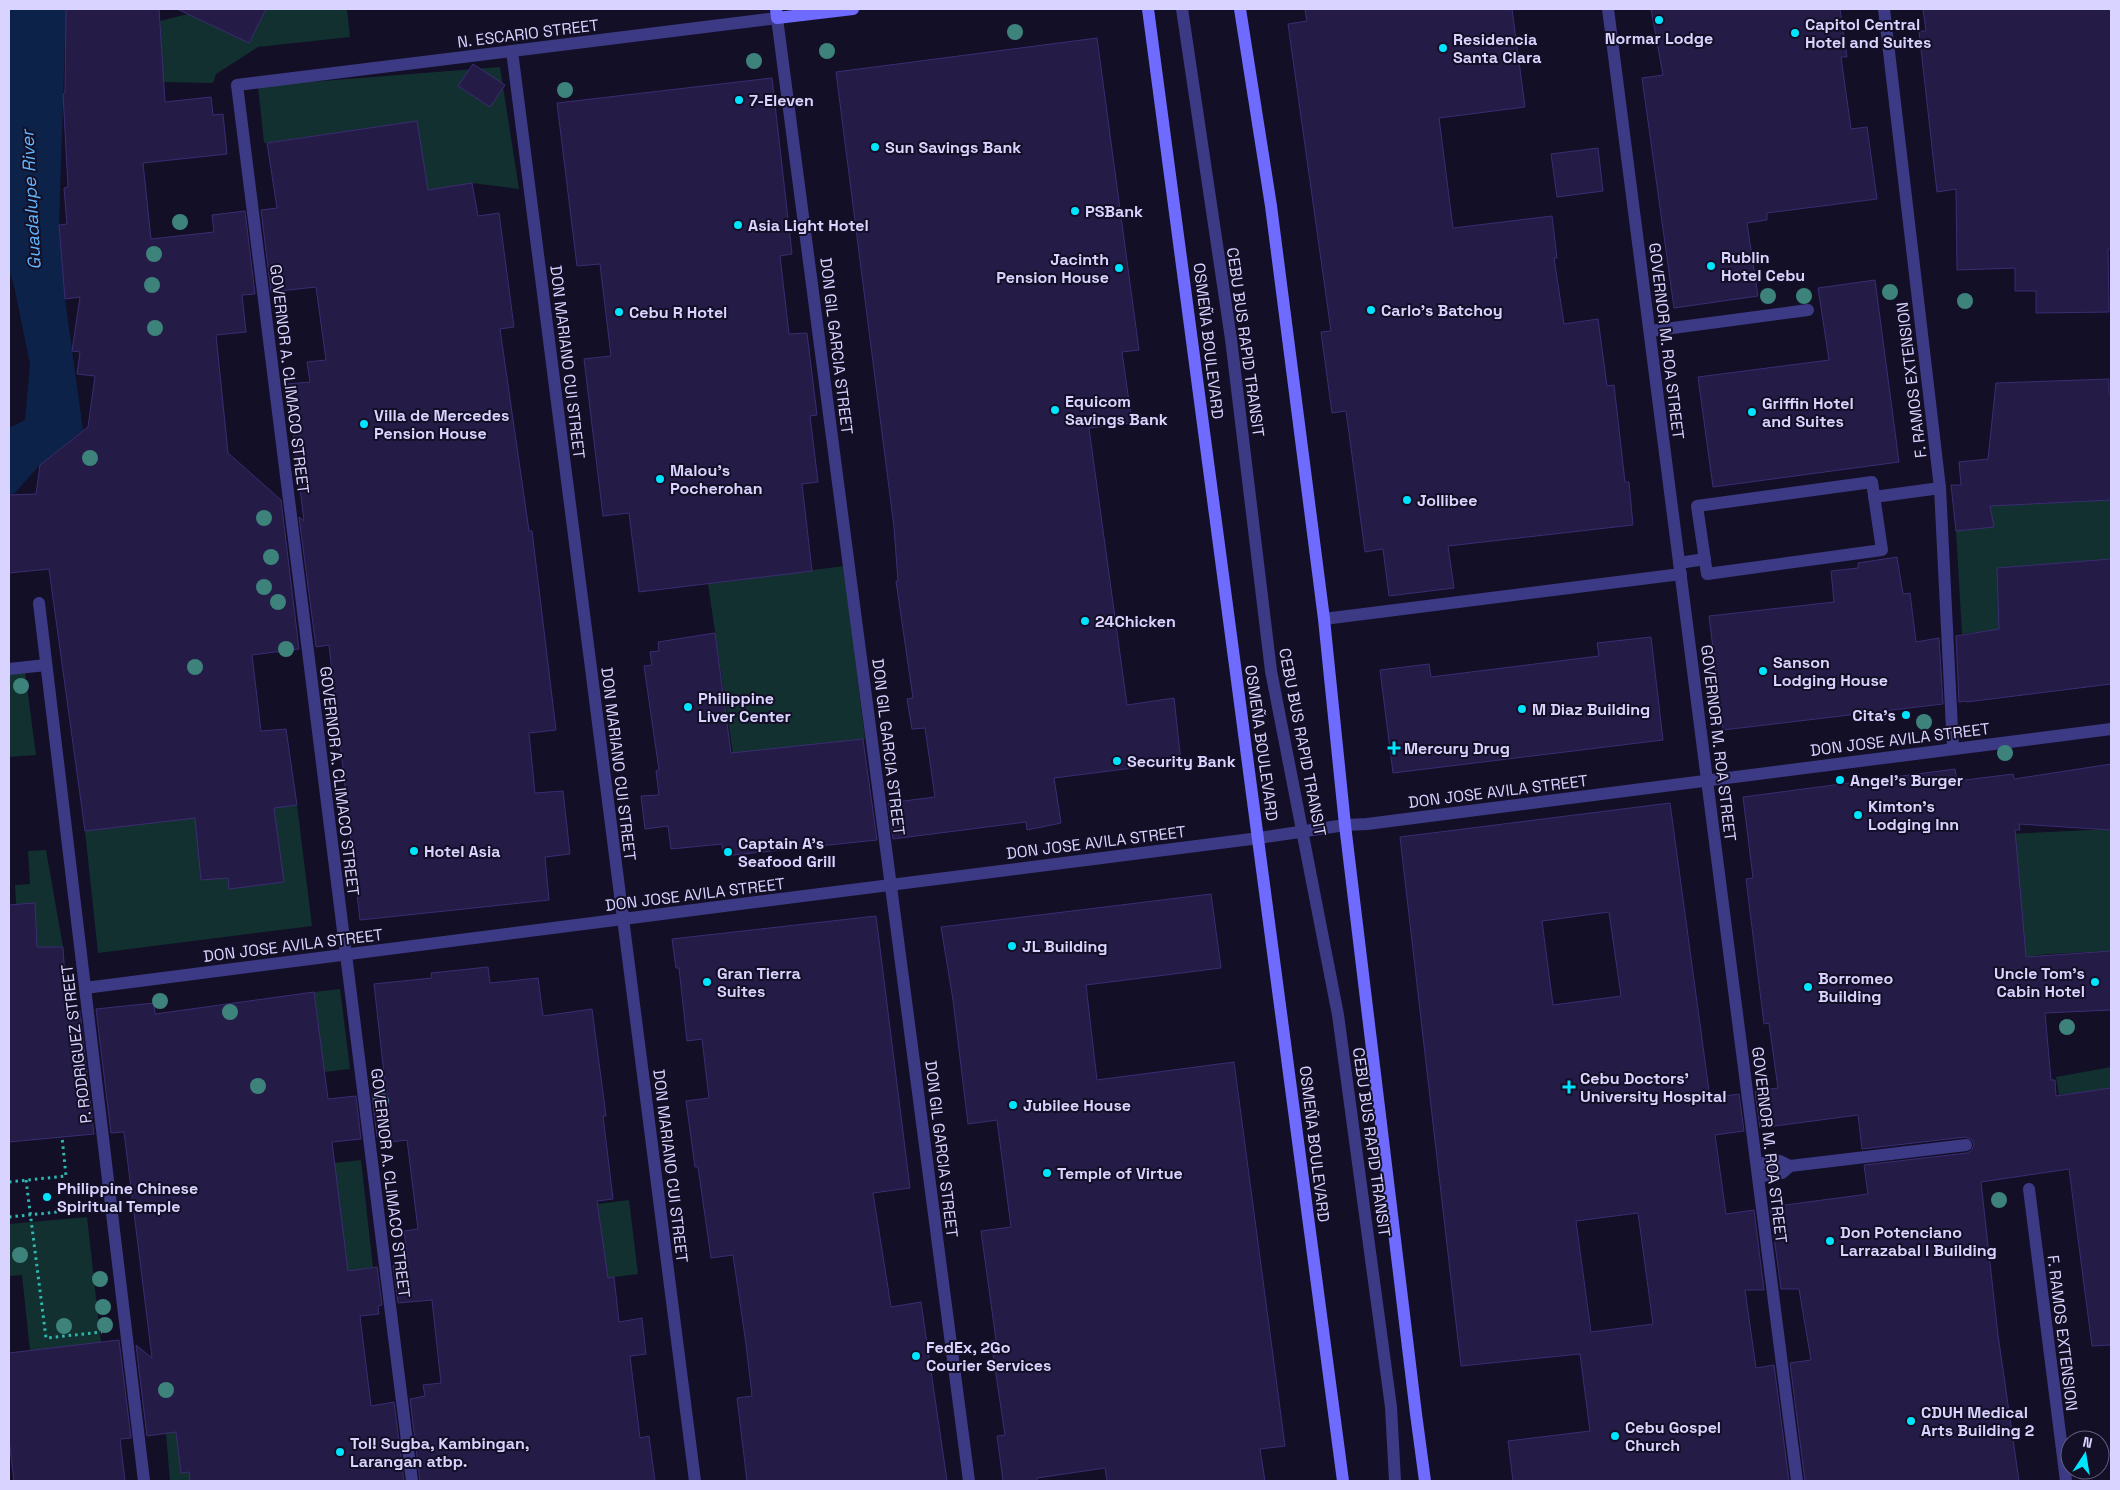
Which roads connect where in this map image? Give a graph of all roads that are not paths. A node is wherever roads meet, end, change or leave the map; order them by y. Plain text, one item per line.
1 (853, 9) edge
2 (1148, 9) edge
3 (1182, 9) edge
4 (1240, 9) edge
5 (1608, 9) edge
6 (1884, 9) edge
7 (777, 13) edge
8 (512, 51) junction
9 (237, 85) joint
10 (1808, 310) dead end
11 (1650, 332) junction
12 (1940, 488) junction
13 (1874, 497) junction
14 (1705, 559) junction
15 (1680, 569) junction
16 (39, 603) dead end
17 (1324, 619) junction
18 (46, 665) junction
19 (9, 669) edge
20 (2111, 729) edge
21 (1953, 749) junction
22 (1708, 780) junction
23 (1346, 825) junction
24 (1303, 832) junction
25 (1259, 838) junction
26 (891, 885) junction
27 (623, 919) junction
28 (346, 955) junction
29 (85, 988) junction
30 (1966, 1144) dead end
31 (1757, 1171) junction
32 (2029, 1189) dead end
33 (144, 1481) edge
34 (412, 1481) edge
35 (695, 1481) edge
36 (969, 1481) edge
37 (1343, 1481) edge
38 (1395, 1481) edge
39 (1425, 1481) edge
40 (1797, 1481) edge
41 (2066, 1481) edge

1 - 7 main road, N. ESCARIO STREET
2 - 25 main road, OSMEÑA BOULEVARD
3 - 24 street, CEBU BUS RAPID TRANSIT
4 - 17 main road
5 - 11 street, GOVERNOR M. ROA STREET
6 - 12 street, F. RAMOS EXTENSION
7 - 8 street, N. ESCARIO STREET
7 - 26 street, DON GIL GARCIA STREET
8 - 9 street, N. ESCARIO STREET
8 - 27 street, DON MARIANO CUI STREET
9 - 28 street, GOVERNOR A. CLIMACO STREET
10 - 11 street
11 - 15 street, GOVERNOR M. ROA STREET
12 - 13 street
12 - 21 street, F. RAMOS EXTENSION
13 - 14 street
13 - 14 street
14 - 15 street
15 - 17 street
15 - 22 street, GOVERNOR M. ROA STREET
16 - 18 street, P. RODRIGUEZ STREET
17 - 23 main road
18 - 19 street
18 - 29 street, P. RODRIGUEZ STREET
20 - 21 street, DON JOSE AVILA STREET
21 - 22 street, DON JOSE AVILA STREET
22 - 23 street, DON JOSE AVILA STREET
22 - 31 street, GOVERNOR M. ROA STREET
23 - 24 street, DON JOSE AVILA STREET
23 - 39 main road
24 - 25 street, DON JOSE AVILA STREET
24 - 38 street, CEBU BUS RAPID TRANSIT
25 - 26 street, DON JOSE AVILA STREET
25 - 37 main road, OSMEÑA BOULEVARD
26 - 27 street, DON JOSE AVILA STREET
26 - 36 street, DON GIL GARCIA STREET
27 - 28 street, DON JOSE AVILA STREET
27 - 35 street, DON MARIANO CUI STREET
28 - 29 street, DON JOSE AVILA STREET
28 - 34 street, GOVERNOR A. CLIMACO STREET
29 - 33 street, P. RODRIGUEZ STREET
30 - 31 street
31 - 40 street, GOVERNOR M. ROA STREET
32 - 41 street, F. RAMOS EXTENSION

